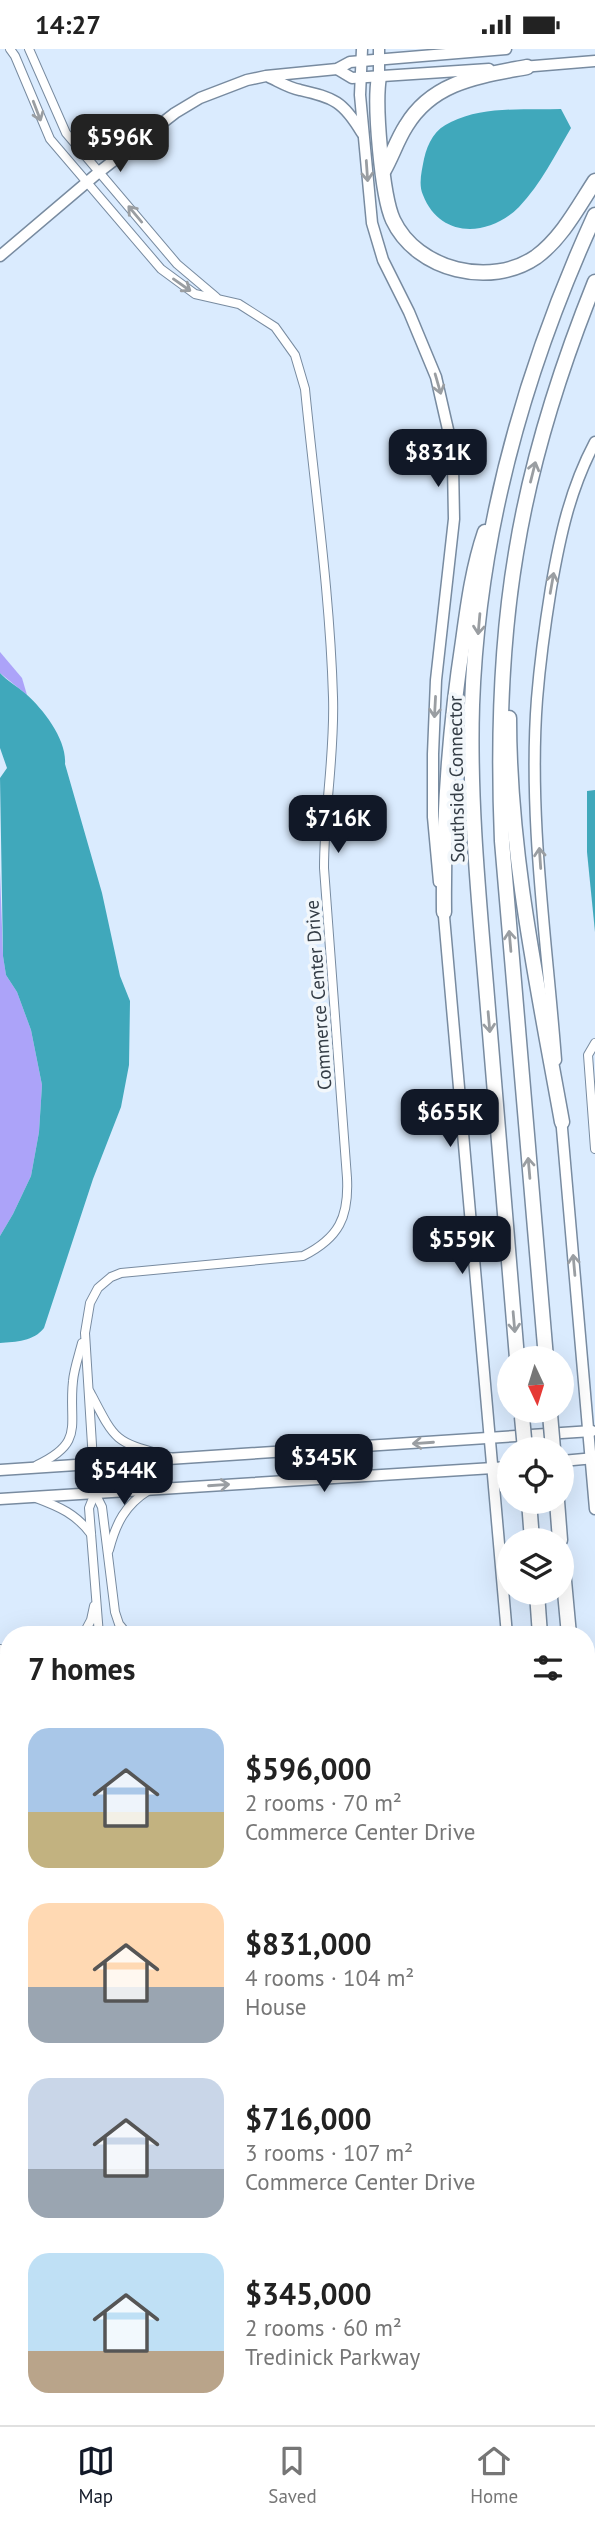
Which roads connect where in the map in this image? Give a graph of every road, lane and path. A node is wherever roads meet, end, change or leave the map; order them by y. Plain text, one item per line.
1 (10, 49) edge
2 (29, 49) edge
3 (506, 49) edge
4 (379, 54) edge
5 (362, 55) edge
6 (595, 61) edge
7 (527, 67) junction
8 (337, 69) junction
9 (266, 76) junction
10 (379, 77) junction
11 (362, 78) junction
12 (364, 137) junction
13 (383, 171) junction
14 (99, 172) junction
15 (595, 181) edge
16 (87, 182) junction
17 (595, 215) edge
18 (0, 256) edge
19 (595, 282) edge
20 (216, 297) junction
21 (595, 442) edge
22 (502, 484) junction
23 (524, 513) junction
24 (444, 912) junction
25 (595, 1043) edge
26 (562, 1122) junction
27 (595, 1149) edge
28 (85, 1333) junction
29 (516, 1346) edge
30 (544, 1346) edge
31 (89, 1390) junction
32 (592, 1431) edge
33 (492, 1439) junction
34 (177, 1458) junction
35 (593, 1458) edge
36 (574, 1460) edge
37 (94, 1464) junction
38 (31, 1468) junction
39 (494, 1468) junction
40 (497, 1468) edge
41 (0, 1470) edge
42 (151, 1489) junction
43 (95, 1493) junction
44 (33, 1497) junction
45 (0, 1499) edge
46 (595, 1509) edge
47 (91, 1534) junction
48 (107, 1556) junction
49 (95, 1599) junction
50 (538, 1605) edge
51 (566, 1605) edge
52 (88, 1626) edge
53 (98, 1626) edge
54 (121, 1626) edge
55 (506, 1626) edge
56 (539, 1626) edge
57 (568, 1626) edge

1 -> 16 street, Commerce Center Drive
2 - 14 street, Commerce Center Drive
3 - 4 street
4 - 5 street
4 - 10 street
5 - 8 street
5 - 11 street
6 - 7 street
7 - 10 street
7 - 13 highway
8 - 9 street
8 - 11 street
9 - 12 street
9 - 14 street
10 - 11 street
10 - 13 highway
11 - 12 street
12 -> 24 street
13 - 15 highway
14 - 16 street
20 -> 14 street, Commerce Center Drive
16 - 18 street
16 -> 20 street, Commerce Center Drive
17 - 22 highway, Southside Connector
23 -> 19 highway
20 - 28 street, Commerce Center Drive
26 -> 21 street
22 - 24 highway
22 -> 29 highway, Southside Connector
23 - 26 highway
30 -> 23 highway
24 - 33 street
25 - 27 street
32 -> 26 street
28 - 31 street, Commerce Center Drive
28 - 38 street
31 - 34 street
31 - 37 street, Commerce Center Drive
32 - 33 street
32 - 35 street
33 -> 34 street
33 - 39 street
34 - 37 street
35 - 36 street
35 - 46 street
37 - 38 street
37 - 43 street, Commerce Center Drive
38 - 41 street
39 - 40 street
42 -> 39 street
39 - 55 street
42 - 43 street
42 - 48 street
43 - 44 street
43 - 47 street, Commerce Center Drive
43 - 48 street, Commerce Center Drive
44 - 45 street
44 - 47 street
47 - 49 street, Commerce Center Drive
48 - 54 street, Commerce Center Drive
49 - 52 street
49 - 53 street, Commerce Center Drive
50 - 56 highway
51 - 57 highway

